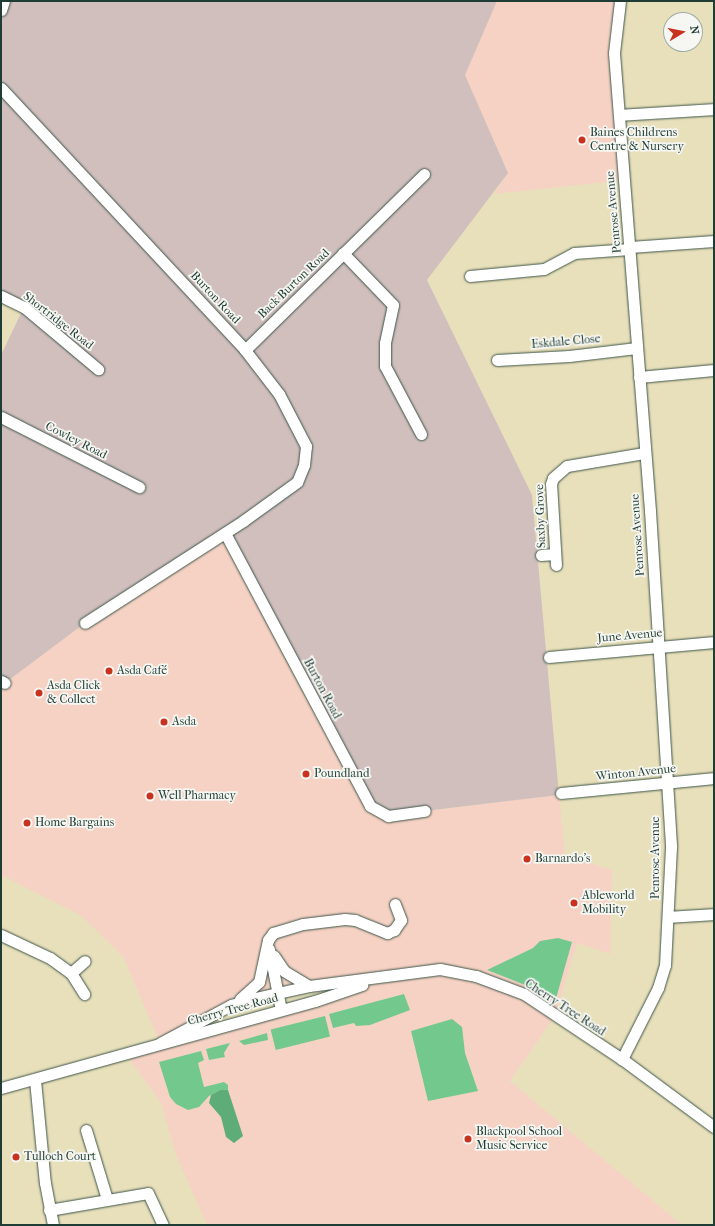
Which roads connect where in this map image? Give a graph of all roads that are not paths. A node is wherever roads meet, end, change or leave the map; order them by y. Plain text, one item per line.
1 (4, 1) edge
2 (620, 1) edge
3 (1, 10) edge
4 (1, 88) edge
5 (714, 109) edge
6 (619, 115) junction
7 (424, 174) dead end
8 (714, 241) edge
9 (630, 248) junction
10 (343, 253) junction
11 (470, 276) dead end
12 (1, 296) edge
13 (637, 348) junction
14 (245, 350) junction
15 (497, 360) dead end
16 (98, 368) dead end
17 (714, 370) edge
18 (639, 376) junction
19 (1, 417) edge
20 (420, 434) dead end
21 (644, 453) junction
22 (139, 487) dead end
23 (225, 533) junction
24 (555, 554) junction
25 (541, 555) dead end
26 (556, 565) dead end
27 (85, 623) dead end
28 (714, 642) edge
29 (658, 647) junction
30 (549, 657) dead end
31 (714, 778) edge
32 (668, 782) junction
33 (561, 793) dead end
34 (425, 811) dead end
35 (395, 904) dead end
36 (714, 914) edge
37 (668, 917) junction
38 (1, 935) edge
39 (268, 942) junction
40 (264, 957) junction
41 (85, 961) dead end
42 (71, 973) junction
43 (380, 978) junction
44 (309, 986) junction
45 (84, 994) dead end
46 (274, 994) junction
47 (231, 1005) junction
48 (277, 1011) junction
49 (160, 1043) junction
50 (622, 1059) junction
51 (35, 1080) junction
52 (1, 1088) edge
53 (714, 1127) edge
54 (86, 1130) dead end
55 (107, 1199) junction
56 (49, 1210) junction
57 (53, 1225) edge
58 (163, 1225) edge

1 - 3 street
2 - 6 street, Penrose Avenue
4 - 14 street, Burton Road
5 - 6 street
6 - 9 street, Penrose Avenue
7 - 10 street, Back Burton Road
8 - 9 street
9 - 11 street
9 - 13 street, Penrose Avenue
10 - 14 street, Back Burton Road
10 - 20 street, Back Burton Road
12 - 16 street, Shortridge Road
13 - 15 street, Eskdale Close
13 - 18 street, Penrose Avenue
14 - 23 street, Burton Road
17 - 18 street
18 - 21 street, Penrose Avenue
19 - 22 street, Cowley Road
21 - 24 street, Saxby Grove
21 - 29 street, Penrose Avenue
23 - 27 street, Burton Road
23 - 34 street, Burton Road
24 - 25 street, Saxby Grove
24 - 26 street, Saxby Grove
28 - 29 street, June Avenue
29 - 30 street, June Avenue
29 - 32 street, Penrose Avenue
31 - 32 street, Winton Avenue
32 - 33 street, Winton Avenue
32 - 37 street, Penrose Avenue
35 - 39 street
36 - 37 street
37 - 50 street, Penrose Avenue
38 - 42 street
39 - 40 street
39 - 44 street
39 - 46 street
40 - 46 street
40 - 47 street
41 - 42 street
42 - 45 street
43 - 44 street, Cherry Tree Road
43 - 48 street, Cherry Tree Road
43 - 50 street, Cherry Tree Road
44 - 46 street, Cherry Tree Road
46 - 47 street, Cherry Tree Road
46 - 48 street
47 - 49 street, Cherry Tree Road
48 - 49 street, Cherry Tree Road
49 - 51 street, Cherry Tree Road
50 - 53 street, Cherry Tree Road
51 - 52 street, Cherry Tree Road
51 - 56 street
54 - 55 street
55 - 56 street
55 - 58 street
56 - 57 street

